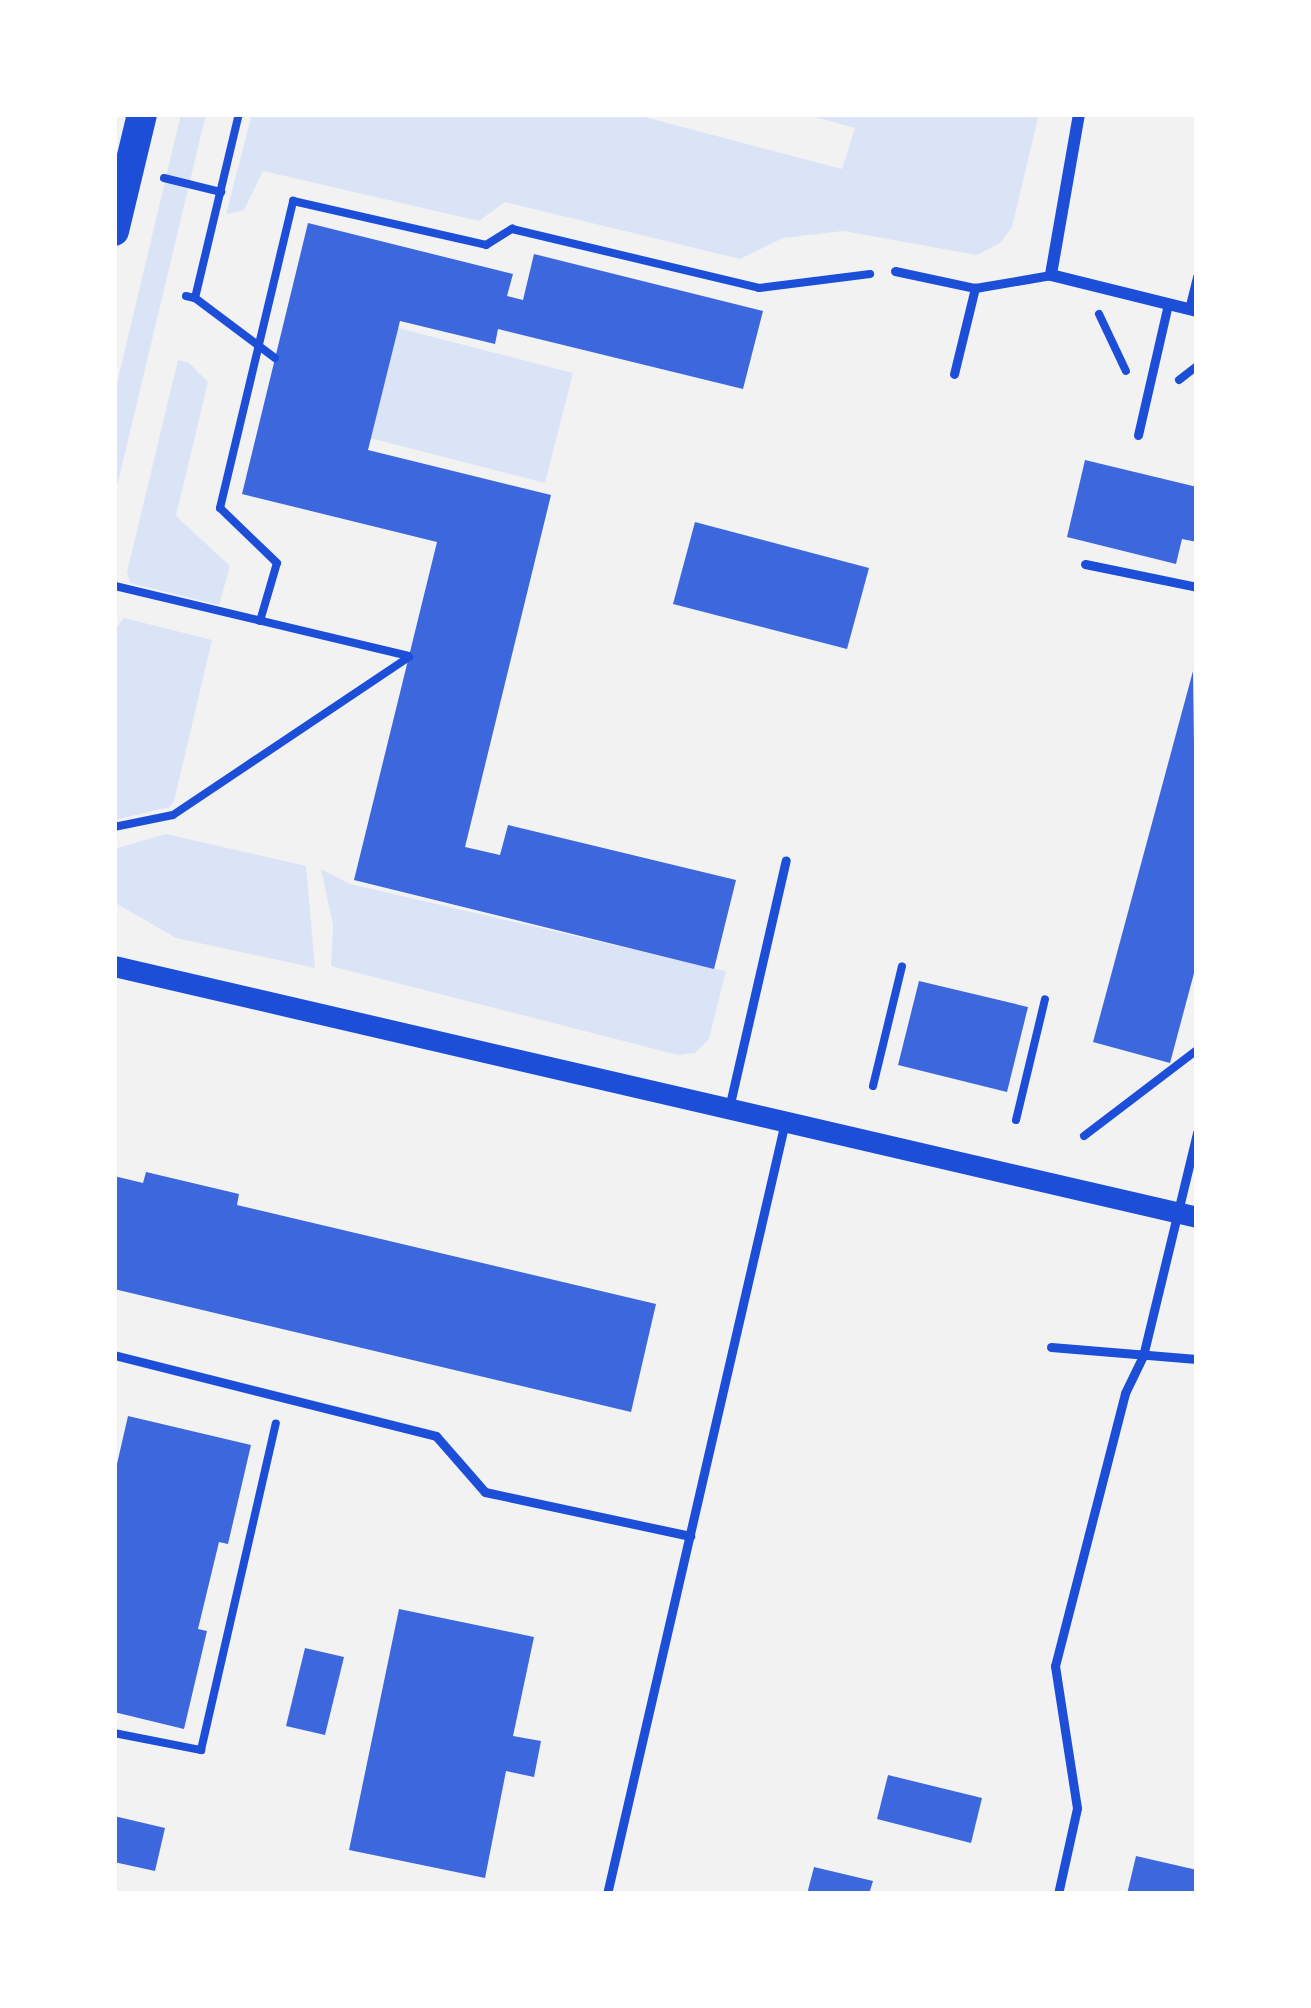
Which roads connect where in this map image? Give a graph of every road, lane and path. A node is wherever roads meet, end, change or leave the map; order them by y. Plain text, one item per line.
1 (142, 114) edge
2 (239, 114) edge
3 (1079, 114) edge
4 (114, 231) edge
5 (895, 271) joint
6 (1051, 275) junction
7 (1197, 276) edge
8 (975, 288) junction
9 (1168, 304) junction
10 (1193, 310) edge
11 (259, 345) junction
12 (275, 358) dead end
13 (954, 374) dead end
14 (1138, 435) dead end
15 (1085, 564) dead end
16 (116, 586) edge
17 (1197, 587) edge
18 (260, 621) junction
19 (114, 827) edge
20 (786, 860) dead end
21 (114, 965) edge
22 (902, 966) dead end
23 (1046, 999) dead end
24 (1197, 1050) edge
25 (873, 1086) dead end
26 (729, 1108) junction
27 (1016, 1120) dead end
28 (785, 1121) junction
29 (1197, 1132) edge
30 (1084, 1136) dead end
31 (1188, 1214) edge
32 (1051, 1347) dead end
33 (114, 1355) edge
34 (1143, 1357) junction
35 (1197, 1359) edge
36 (282, 1397) junction
37 (690, 1536) junction
38 (114, 1733) edge
39 (607, 1894) edge
40 (1058, 1894) edge

1 - 4 main road
2 - 11 path
3 - 6 street
5 - 8 lane
5 - 11 path
6 - 8 lane
6 - 9 street
7 - 10 lane
8 - 13 lane
9 - 10 street
9 - 14 lane
11 - 12 path
11 - 18 path
15 - 17 lane
16 - 18 path
18 - 19 path
20 - 26 lane
21 - 26 street
22 - 25 path
23 - 27 path
24 - 30 path
26 - 28 street
28 - 31 street
28 - 37 lane
29 - 31 lane
31 - 34 lane
32 - 34 lane
33 - 36 lane
34 - 35 lane
34 - 40 lane
36 - 37 lane
36 - 38 path
37 - 39 lane

